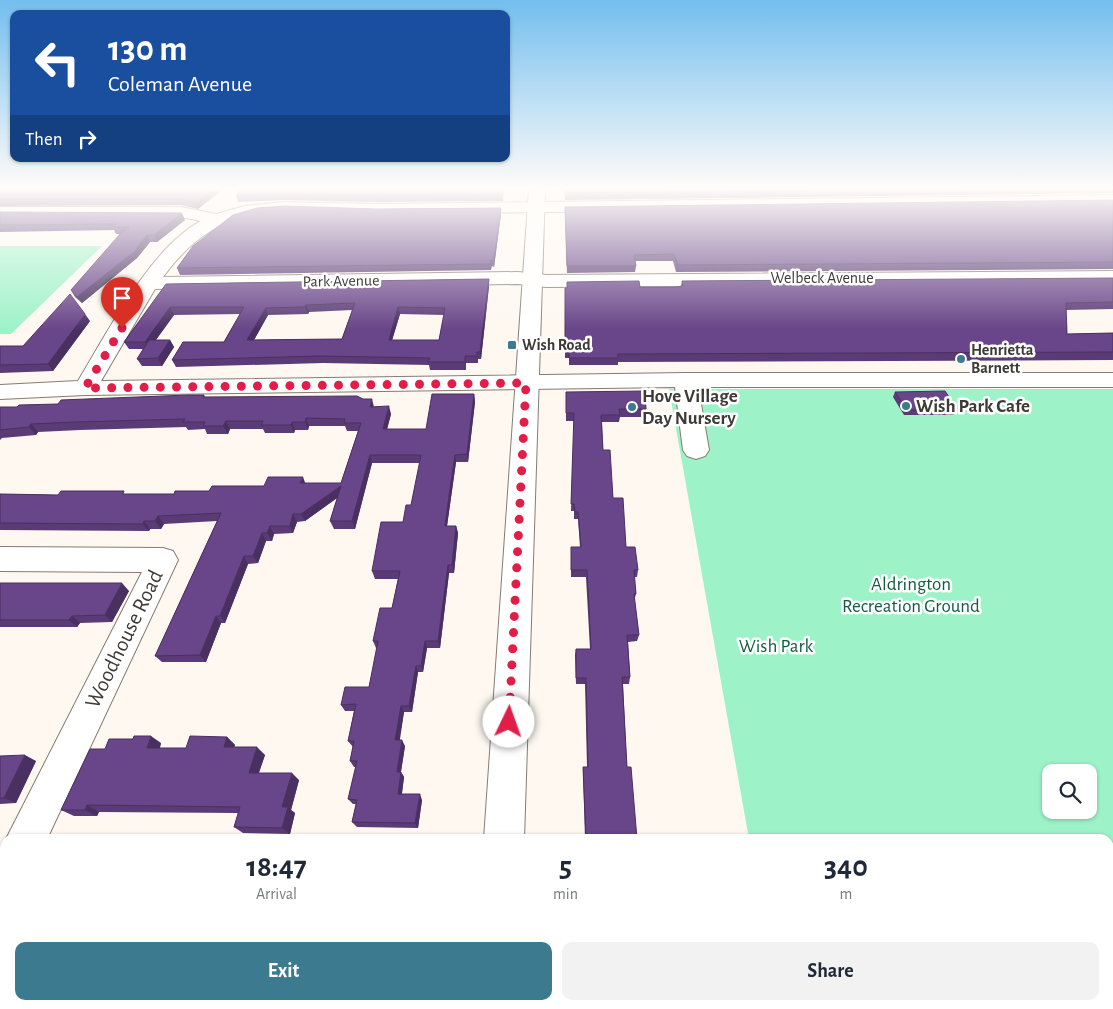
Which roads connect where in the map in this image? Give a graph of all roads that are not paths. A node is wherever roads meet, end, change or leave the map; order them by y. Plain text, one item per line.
1 (193, 236) edge
2 (535, 236) edge
3 (1113, 278) edge
4 (532, 280) junction
5 (149, 283) junction
6 (685, 380) junction
7 (1113, 380) edge
8 (526, 383) junction
9 (85, 388) junction
10 (0, 392) edge
11 (696, 450) dead end
12 (0, 560) edge
13 (28, 834) edge
14 (504, 834) edge

1 - 5 street
2 - 4 street
3 - 4 street, Welbeck Avenue
4 - 5 street, Park Avenue
4 - 8 street
5 - 9 street
6 - 7 street
6 - 8 street
6 - 11 street
8 - 9 street
8 - 14 street
9 - 10 street
12 - 13 street, Woodhouse Road

